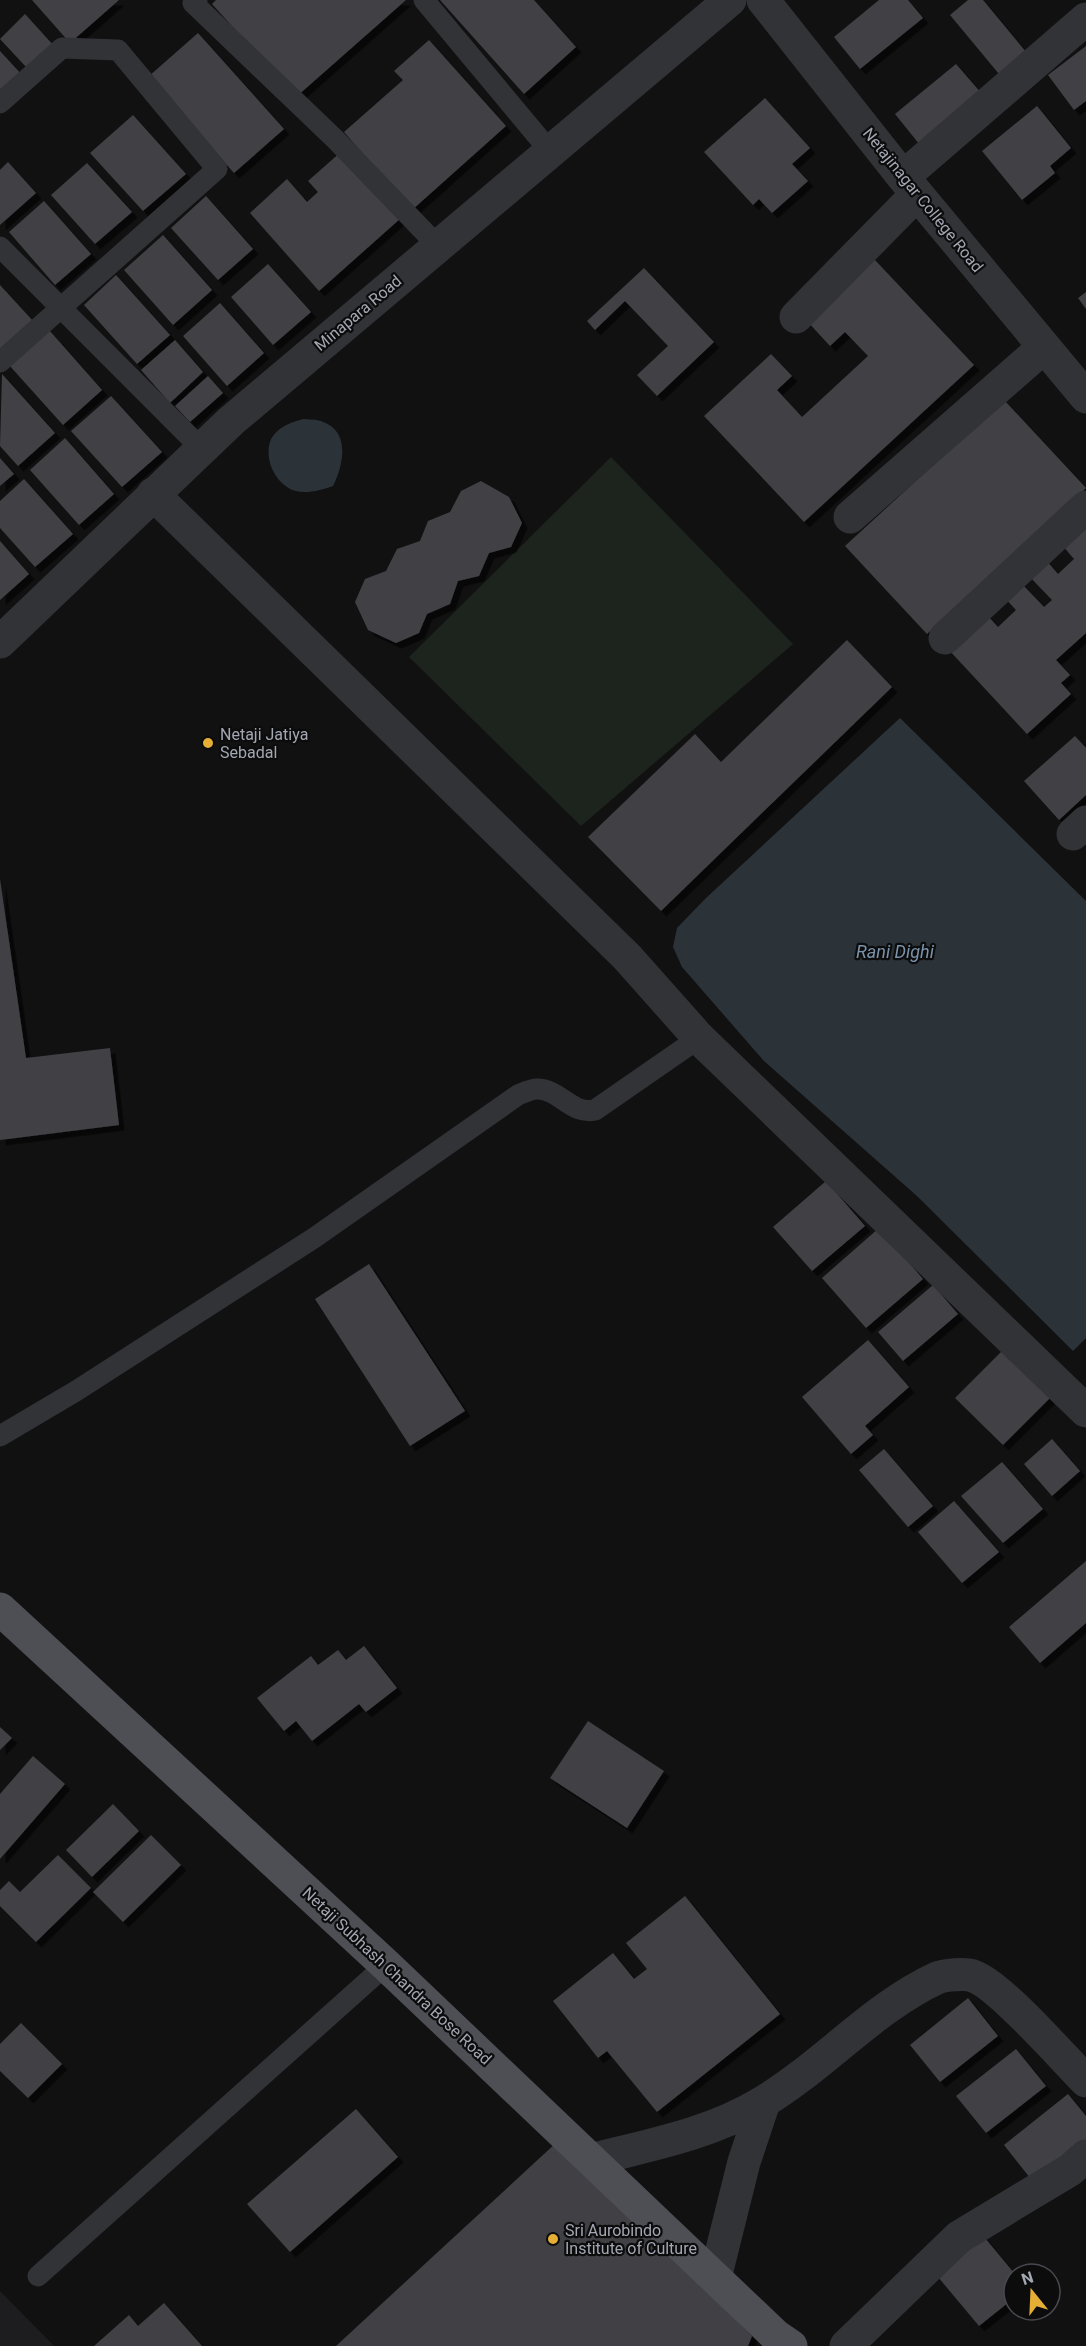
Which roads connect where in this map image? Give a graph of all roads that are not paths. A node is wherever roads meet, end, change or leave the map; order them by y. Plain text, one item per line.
1 (197, 0) edge
2 (424, 0) edge
3 (730, 0) edge
4 (763, 0) edge
5 (1086, 19) edge
6 (0, 104) edge
7 (549, 150) junction
8 (910, 185) junction
9 (438, 246) junction
10 (0, 247) edge
11 (60, 306) junction
12 (796, 318) dead end
13 (1044, 346) junction
14 (0, 362) edge
15 (1086, 397) edge
16 (201, 448) junction
17 (153, 494) junction
18 (1086, 507) edge
19 (850, 517) dead end
20 (945, 638) dead end
21 (0, 642) edge
22 (699, 1038) junction
23 (1086, 1411) edge
24 (0, 1436) edge
25 (0, 1609) edge
26 (386, 1965) junction
27 (1086, 2081) edge
28 (764, 2102) junction
29 (1086, 2156) edge
30 (591, 2160) junction
31 (39, 2276) dead end
32 (715, 2278) junction
33 (779, 2342) edge
34 (846, 2346) edge

1 - 9 lane
2 - 7 lane
3 - 7 street, Minapara Road
4 - 8 street, Netajinagar College Road
5 - 8 street
6 - 11 lane
7 - 9 street, Minapara Road
8 - 12 street
8 - 13 street, Netajinagar College Road
9 - 16 street, Minapara Road
10 - 11 lane
11 - 14 lane
11 - 16 lane
13 - 15 street, Netajinagar College Road
13 - 19 street
16 - 17 street, Minapara Road
17 - 21 street, Minapara Road
17 - 22 street
18 - 20 street
22 - 23 street
22 - 24 lane
25 - 26 main road, Netaji Subhash Chandra Bose Road
26 - 30 main road, Netaji Subhash Chandra Bose Road
26 - 31 lane
27 - 28 street
28 - 30 street
28 - 32 street
29 - 34 street
30 - 32 main road, Netaji Subhash Chandra Bose Road
32 - 33 main road, Netaji Subhash Chandra Bose Road

